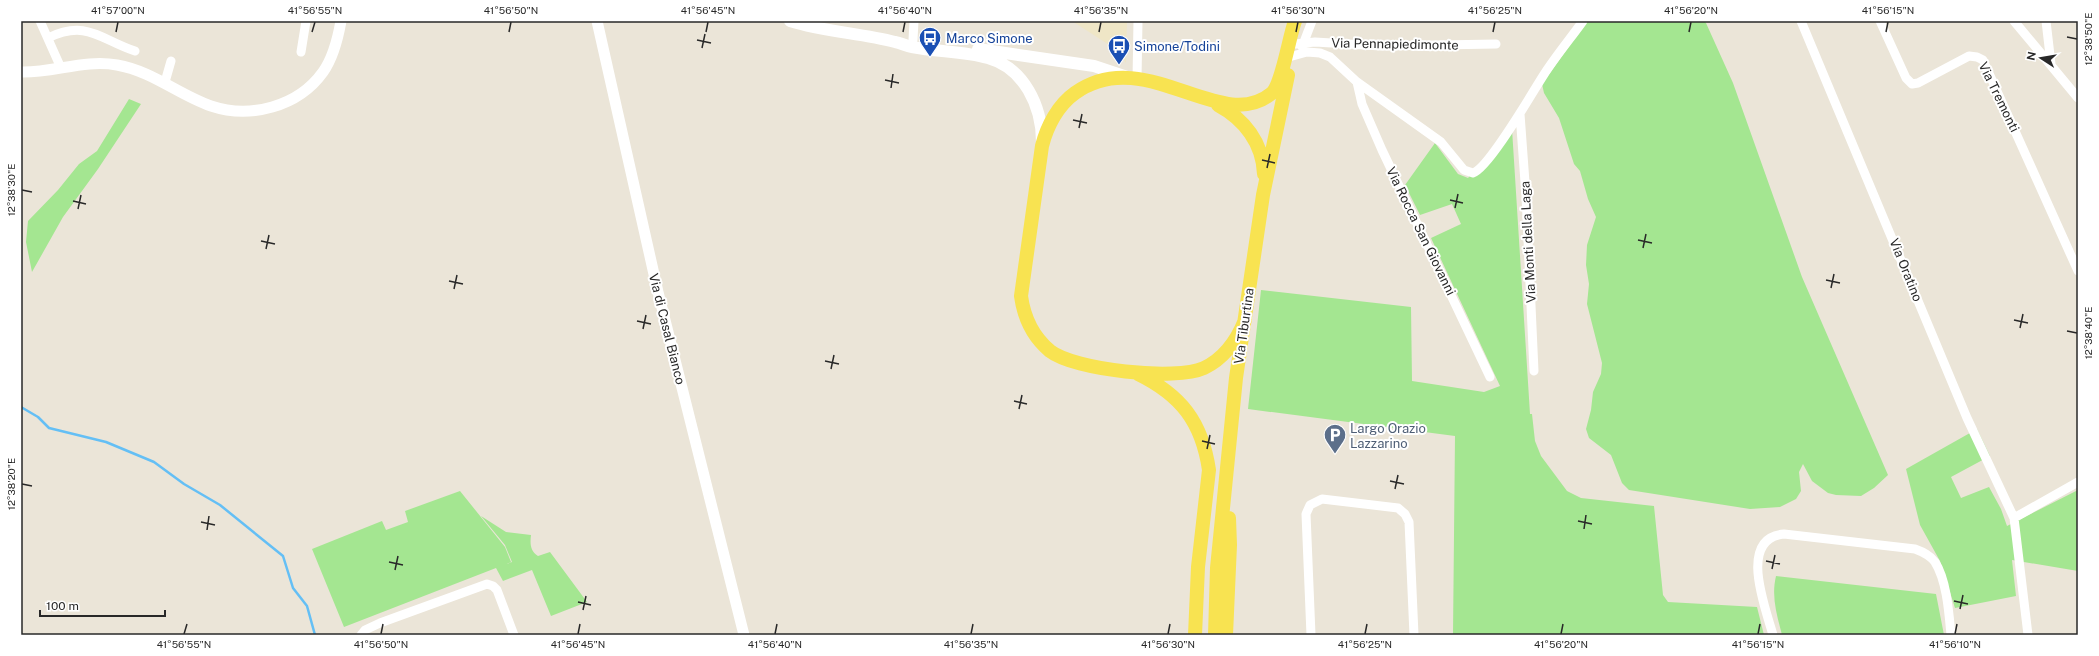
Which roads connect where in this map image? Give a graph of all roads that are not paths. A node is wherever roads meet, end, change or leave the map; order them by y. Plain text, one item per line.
1 (40, 21) edge
2 (306, 21) edge
3 (341, 21) edge
4 (597, 21) edge
5 (790, 21) edge
6 (914, 21) edge
7 (1138, 21) edge
8 (1295, 21) edge
9 (1301, 21) edge
10 (1312, 21) edge
11 (1583, 21) edge
12 (1801, 21) edge
13 (1880, 21) edge
14 (2014, 21) edge
15 (2046, 21) edge
16 (48, 38) junction
17 (913, 40) junction
18 (895, 42) junction
19 (1496, 44) dead end
20 (1296, 50) junction
21 (135, 51) dead end
22 (301, 52) dead end
23 (171, 61) dead end
24 (2051, 64) junction
25 (61, 68) junction
26 (21, 72) edge
27 (1132, 78) junction
28 (164, 82) junction
29 (1357, 82) junction
30 (2078, 98) edge
31 (1212, 102) junction
32 (1520, 114) junction
33 (1042, 146) junction
34 (1263, 195) junction
35 (2078, 271) edge
36 (1245, 320) junction
37 (1534, 371) dead end
38 (1128, 372) junction
39 (1490, 377) dead end
40 (1226, 482) junction
41 (2078, 482) edge
42 (2014, 518) junction
43 (361, 635) edge
44 (514, 635) edge
45 (744, 635) edge
46 (1195, 635) edge
47 (1215, 635) edge
48 (1226, 635) edge
49 (1311, 635) edge
50 (1414, 635) edge
51 (1774, 635) edge
52 (1951, 635) edge
53 (2028, 635) edge

1 - 16 street
2 - 22 street
3 - 28 street
4 - 45 street, Via di Casal Bianco
5 - 18 main road
6 - 17 street
7 - 27 street
8 - 31 main road
9 - 20 main road, Via Tiburtina
10 - 20 street
11 - 32 street
12 - 42 street, Via Oratino
13 - 35 street, Via Tremonti
14 - 24 street
15 - 24 street
16 - 21 street
16 - 25 street
17 - 18 main road
17 - 27 main road
18 - 33 main road
19 - 20 street, Via Pennapiedimonte
20 - 29 street
20 - 34 main road, Via Tiburtina
23 - 28 street
24 - 30 street
25 - 26 street
25 - 28 street
27 - 31 main road
27 - 33 main road
29 - 32 street
29 - 39 street, Via Rocca San Giovanni
31 - 34 main road
32 - 37 street, Via Monti della Laga
33 - 38 main road
34 - 36 main road, Via Tiburtina
36 - 38 main road
36 - 40 main road, Via Tiburtina
38 - 46 main road
40 - 47 main road, Via Tiburtina
40 - 48 main road
41 - 42 street
42 - 53 street, Via Oratino
43 - 44 street
49 - 50 street
51 - 52 street

